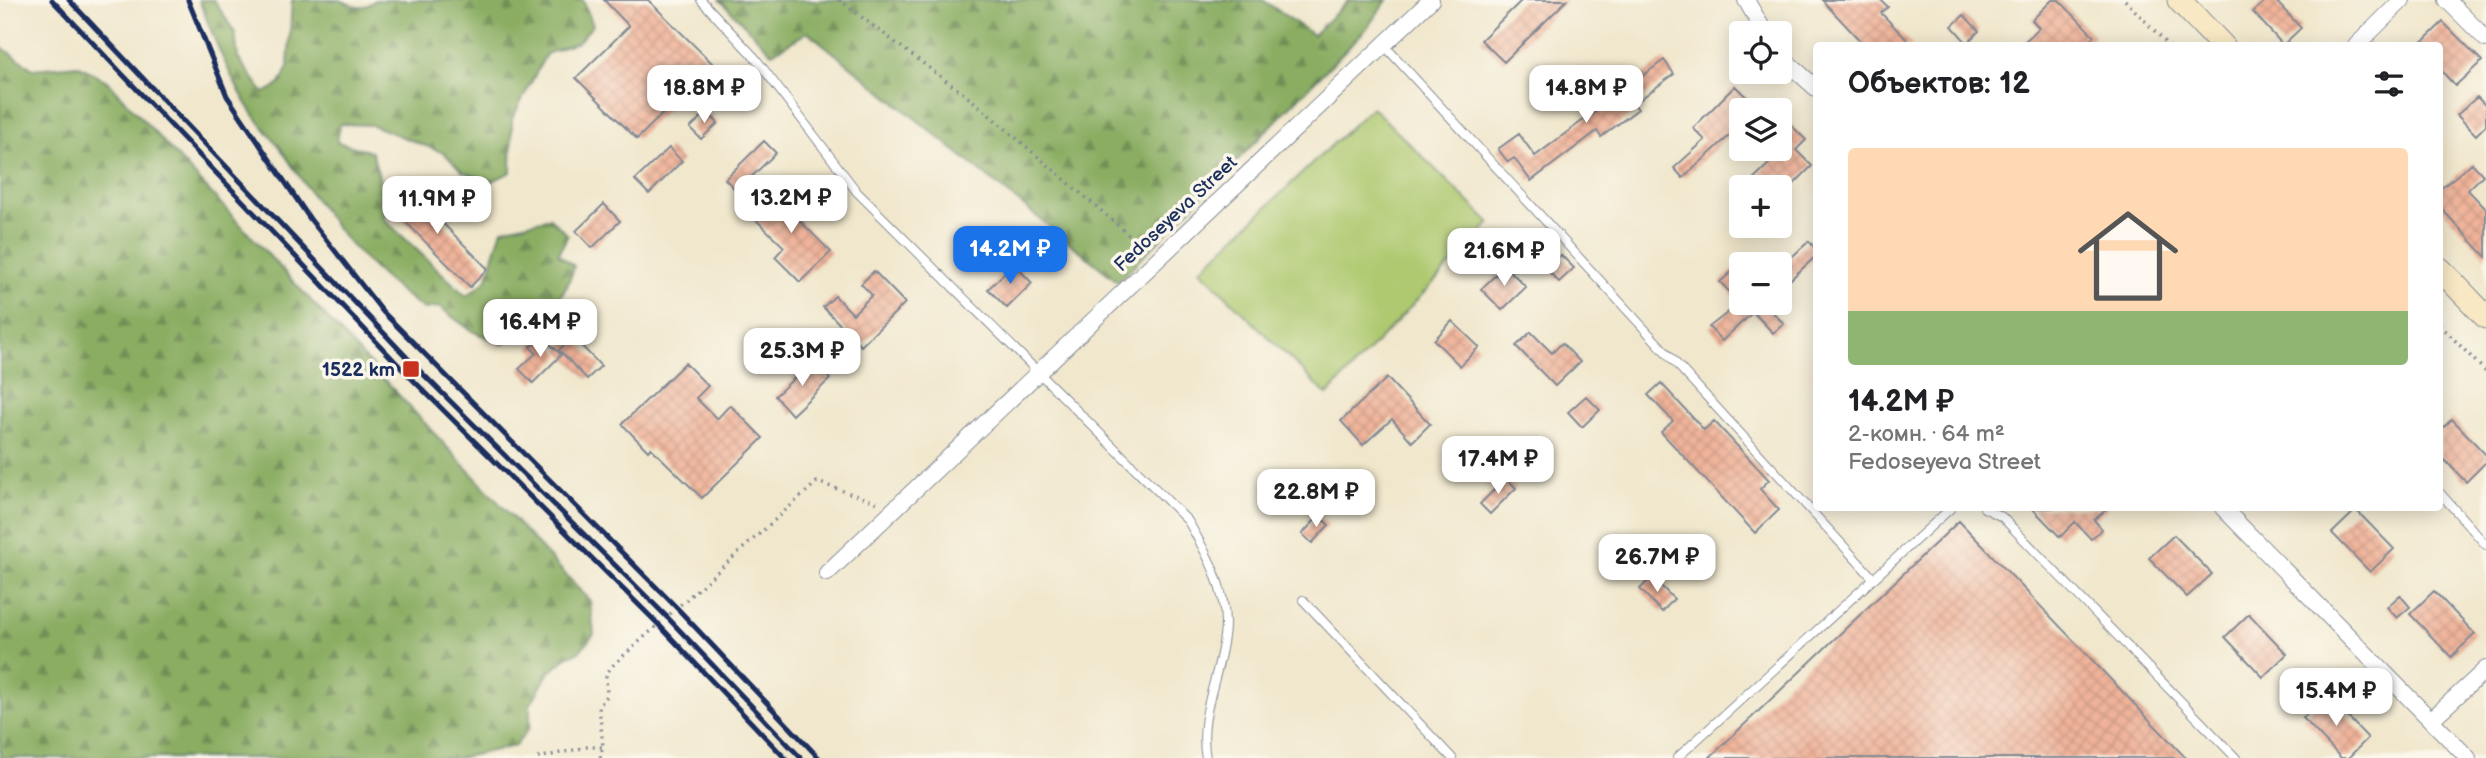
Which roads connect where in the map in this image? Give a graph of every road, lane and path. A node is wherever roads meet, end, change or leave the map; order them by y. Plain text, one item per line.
1 (701, 0) edge
2 (839, 0) edge
3 (1431, 0) edge
4 (1746, 0) edge
5 (2125, 0) edge
6 (2179, 0) edge
7 (2402, 0) edge
8 (2447, 0) edge
9 (1758, 21) edge
10 (2486, 39) edge
11 (2165, 42) edge
12 (2219, 42) edge
13 (2360, 42) edge
14 (1384, 45) junction
15 (1792, 67) edge
16 (1813, 85) edge
17 (1156, 259) junction
18 (2443, 272) edge
19 (2486, 317) edge
20 (2443, 327) edge
21 (1037, 372) junction
22 (2486, 372) edge
23 (2443, 496) edge
24 (894, 508) junction
25 (1948, 511) edge
26 (1990, 511) edge
27 (2226, 511) edge
28 (2486, 545) edge
29 (827, 573) dead end
30 (1872, 576) junction
31 (1303, 600) dead end
32 (2486, 669) edge
33 (2432, 719) junction
34 (603, 747) junction
35 (538, 758) edge
36 (600, 758) edge
37 (1206, 758) edge
38 (1452, 758) edge
39 (1677, 758) edge
40 (2236, 758) edge
41 (2468, 758) edge

1 - 21 lane
2 - 17 path
3 - 14 street, Fedoseyeva Street
4 - 9 street
5 - 11 path
6 - 12 main road
7 - 13 street
8 - 10 street
14 - 17 street, Fedoseyeva Street
14 - 30 lane
15 - 16 street
17 - 21 street, Fedoseyeva Street
18 - 19 main road
20 - 22 path
21 - 24 street, Fedoseyeva Street
21 - 37 lane
23 - 28 lane
24 - 29 street, Fedoseyeva Street
24 - 34 path
25 - 30 lane
26 - 40 lane
27 - 33 street
30 - 39 lane
31 - 38 lane
32 - 33 street
33 - 41 street
34 - 35 path
34 - 36 path

